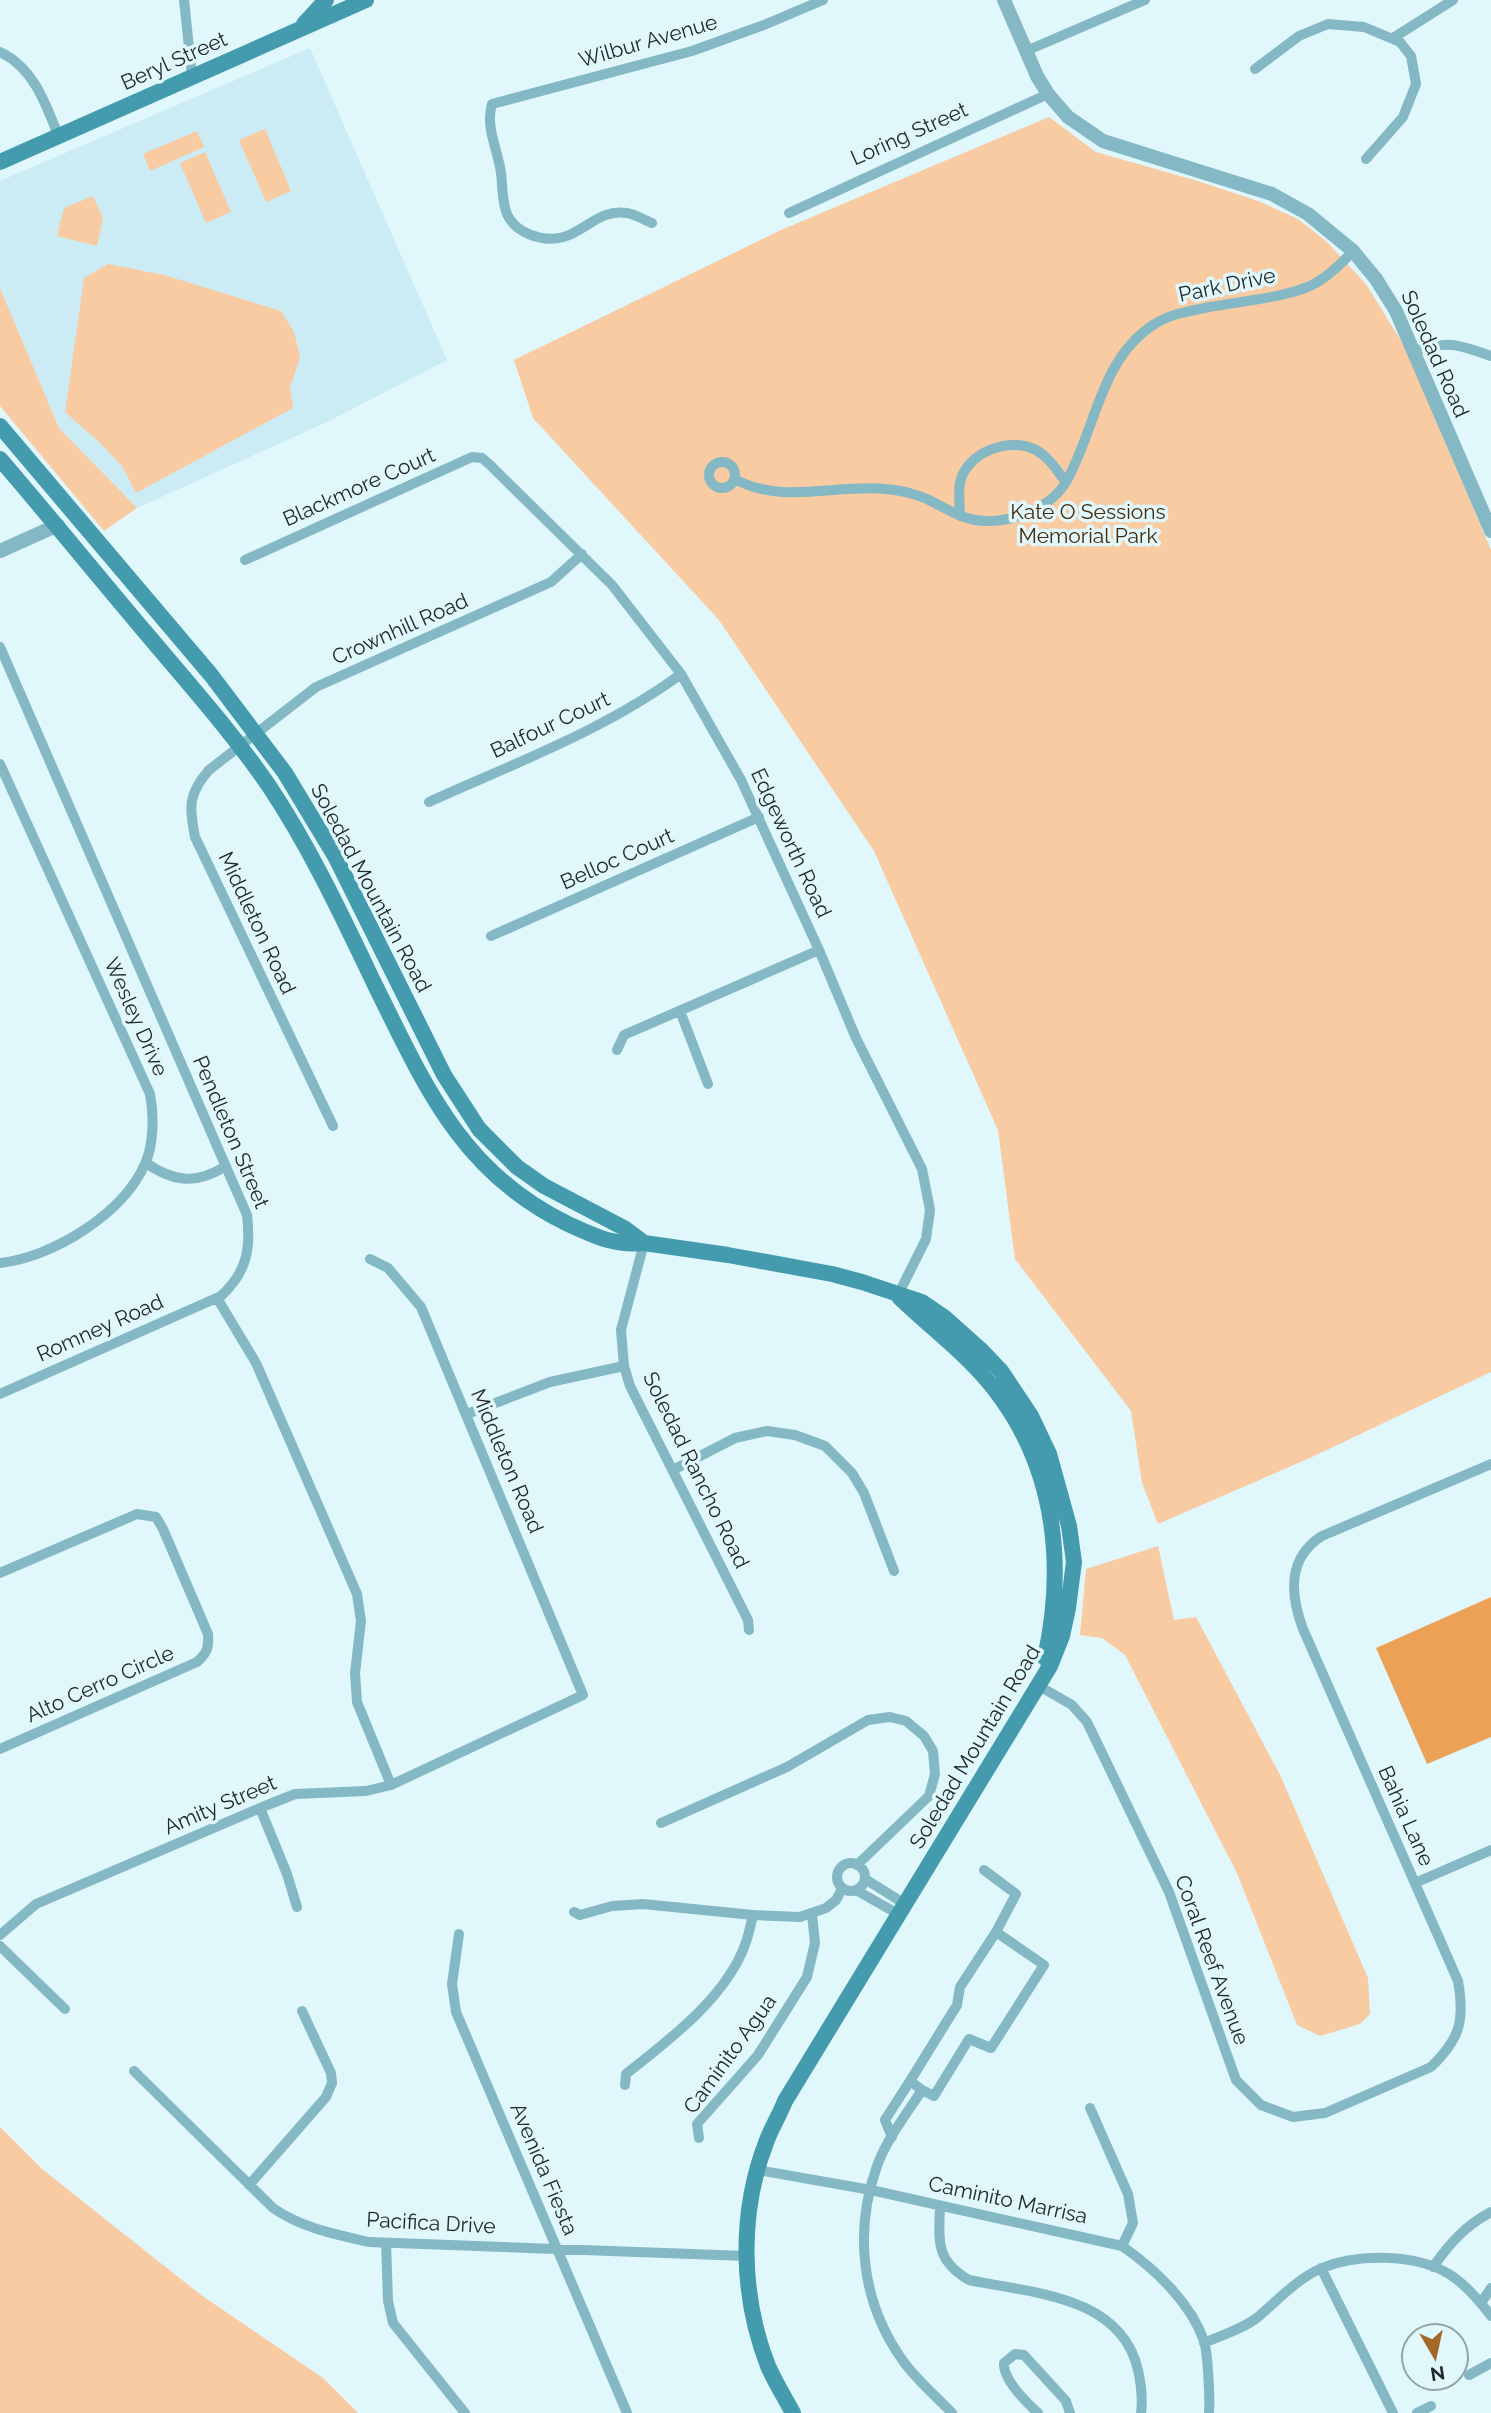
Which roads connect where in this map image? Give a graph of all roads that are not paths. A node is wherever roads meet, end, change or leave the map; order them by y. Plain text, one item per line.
1 (184, 0) edge
2 (327, 0) edge
3 (366, 0) edge
4 (823, 0) edge
5 (1004, 0) edge
6 (1145, 0) edge
7 (1453, 0) edge
8 (301, 28) junction
9 (1393, 38) junction
10 (1026, 51) junction
11 (0, 52) edge
12 (1255, 69) dead end
13 (192, 76) junction
14 (1048, 94) junction
15 (58, 135) junction
16 (1366, 159) dead end
17 (0, 162) edge
18 (789, 213) dead end
19 (652, 223) dead end
20 (1353, 251) junction
21 (1415, 351) junction
22 (1491, 355) edge
23 (0, 426) edge
24 (0, 458) edge
25 (489, 464) joint
26 (734, 479) dead end
27 (1066, 482) junction
28 (73, 511) junction
29 (960, 516) junction
30 (58, 526) junction
31 (1491, 531) edge
32 (0, 551) edge
33 (582, 554) junction
34 (244, 560) dead end
35 (0, 647) edge
36 (681, 674) junction
37 (255, 732) junction
38 (238, 746) junction
39 (0, 764) edge
40 (429, 802) dead end
41 (759, 817) junction
42 (491, 936) dead end
43 (819, 950) junction
44 (680, 1011) junction
45 (617, 1051) dead end
46 (708, 1084) dead end
47 (333, 1126) dead end
48 (146, 1163) junction
49 (226, 1166) junction
50 (643, 1243) junction
51 (370, 1259) dead end
52 (0, 1263) edge
53 (898, 1295) junction
54 (216, 1298) junction
55 (624, 1366) junction
56 (0, 1394) edge
57 (467, 1414) junction
58 (1491, 1464) edge
59 (673, 1470) junction
60 (894, 1571) dead end
61 (0, 1573) edge
62 (749, 1630) dead end
63 (1039, 1686) junction
64 (583, 1695) joint
65 (0, 1749) edge
66 (391, 1785) junction
67 (260, 1808) junction
68 (662, 1823) dead end
69 (1491, 1850) edge
70 (857, 1865) junction
71 (984, 1870) dead end
72 (865, 1879) junction
73 (1415, 1884) junction
74 (842, 1889) junction
75 (856, 1890) junction
76 (297, 1907) dead end
77 (902, 1909) junction
78 (574, 1912) dead end
79 (812, 1914) junction
80 (752, 1915) junction
81 (996, 1932) junction
82 (459, 1934) dead end
83 (0, 1935) edge
84 (0, 1946) edge
85 (65, 2009) dead end
86 (302, 2011) dead end
87 (134, 2071) dead end
88 (1422, 2071) joint
89 (909, 2081) junction
90 (625, 2085) dead end
91 (922, 2090) junction
92 (1090, 2108) dead end
93 (892, 2137) junction
94 (699, 2138) dead end
95 (758, 2170) junction
96 (249, 2185) junction
97 (871, 2190) junction
98 (940, 2206) junction
99 (1491, 2212) edge
100 (386, 2243) junction
101 (1122, 2246) junction
102 (556, 2247) junction
103 (746, 2256) junction
104 (1433, 2267) junction
105 (1321, 2268) junction
106 (1491, 2288) edge
107 (1481, 2303) junction
108 (1491, 2316) edge
109 (1204, 2343) junction
110 (1491, 2363) edge
111 (1470, 2374) edge
112 (1431, 2406) dead end
113 (1025, 2409) edge
114 (466, 2413) edge
115 (627, 2413) edge
116 (793, 2413) edge
117 (952, 2413) edge
118 (1038, 2413) edge
119 (1070, 2413) edge
120 (1141, 2413) edge
121 (1209, 2413) edge
122 (1393, 2413) edge
123 (1417, 2413) edge

1 - 13 street
2 - 8 main road
3 - 8 main road, Beryl Street
4 - 19 street, Wilbur Avenue
5 - 10 street, Soledad Road
6 - 10 street
7 - 9 street
8 - 13 main road, Beryl Street
9 - 12 street
9 - 16 street
10 - 14 street, Soledad Road
11 - 15 street
13 - 15 main road, Beryl Street
14 - 18 street, Loring Street
14 - 20 street, Soledad Road
15 - 17 main road, Beryl Street
20 - 21 street, Soledad Road
20 - 27 street, Park Drive
21 - 22 street
21 - 31 street, Soledad Road
23 - 28 main road, Soledad Mountain Road
24 - 30 main road, Soledad Mountain Road
25 - 33 street, Edgeworth Road
25 - 34 street, Blackmore Court
26 - 29 street, Park Drive
27 - 29 street, Park Drive
27 - 29 street
28 - 30 street
28 - 37 main road, Soledad Mountain Road
30 - 32 street
30 - 38 main road, Soledad Mountain Road
33 - 36 street, Edgeworth Road
33 - 37 street, Crownhill Road
35 - 49 street, Pendleton Street
36 - 40 street, Balfour Court
36 - 41 street, Edgeworth Road
37 - 38 street, Crownhill Road
37 - 50 main road, Soledad Mountain Road
38 - 47 street, Middleton Road
38 - 50 main road, Soledad Mountain Road
39 - 48 street, Wesley Drive
41 - 42 street, Belloc Court
41 - 43 street, Edgeworth Road
43 - 44 street
43 - 53 street, Edgeworth Road
44 - 45 street
44 - 46 street
48 - 49 street
48 - 52 street, Wesley Drive
49 - 54 street, Pendleton Street
50 - 53 main road, Soledad Mountain Road
50 - 55 street, Soledad Rancho Road
51 - 57 street, Middleton Road
53 - 63 main road
53 - 63 main road, Soledad Mountain Road
54 - 56 street, Romney Road
54 - 66 street
55 - 57 street
55 - 59 street, Soledad Rancho Road
57 - 64 street, Middleton Road
58 - 73 street, Bahia Lane
59 - 60 street
59 - 62 street, Soledad Rancho Road
61 - 65 street, Alto Cerro Circle
63 - 77 main road, Soledad Mountain Road
63 - 88 street, Coral Reef Avenue
64 - 66 street, Amity Street
66 - 67 street, Amity Street
67 - 76 street
67 - 83 street, Amity Street
68 - 70 street
69 - 73 street
70 - 72 street
70 - 74 street
71 - 81 street
72 - 75 street
72 - 77 street
73 - 88 street, Bahia Lane
74 - 75 street
74 - 79 street
75 - 77 street
77 - 95 main road, Soledad Mountain Road
78 - 80 street
79 - 80 street
79 - 94 street, Caminito Agua
80 - 90 street
81 - 89 street
81 - 91 street
82 - 102 street, Avenida Fiesta
84 - 85 street
86 - 96 street
87 - 96 street, Pacifica Drive
89 - 91 street
89 - 93 street
91 - 93 street
92 - 101 street
93 - 97 street
95 - 97 street, Caminito Marrisa
95 - 103 main road, Soledad Mountain Road
96 - 100 street, Pacifica Drive
97 - 98 street, Caminito Marrisa
97 - 117 street
98 - 101 street, Caminito Marrisa
98 - 120 street
99 - 104 street
100 - 102 street, Pacifica Drive
100 - 114 street
101 - 109 street, Caminito Marrisa
102 - 103 street, Pacifica Drive
102 - 115 street, Avenida Fiesta
103 - 116 main road, Soledad Mountain Road
104 - 105 street
104 - 107 street
105 - 109 street
105 - 122 street
106 - 107 street
107 - 108 street
109 - 121 street
110 - 111 street
112 - 123 street
113 - 118 street
113 - 119 street

